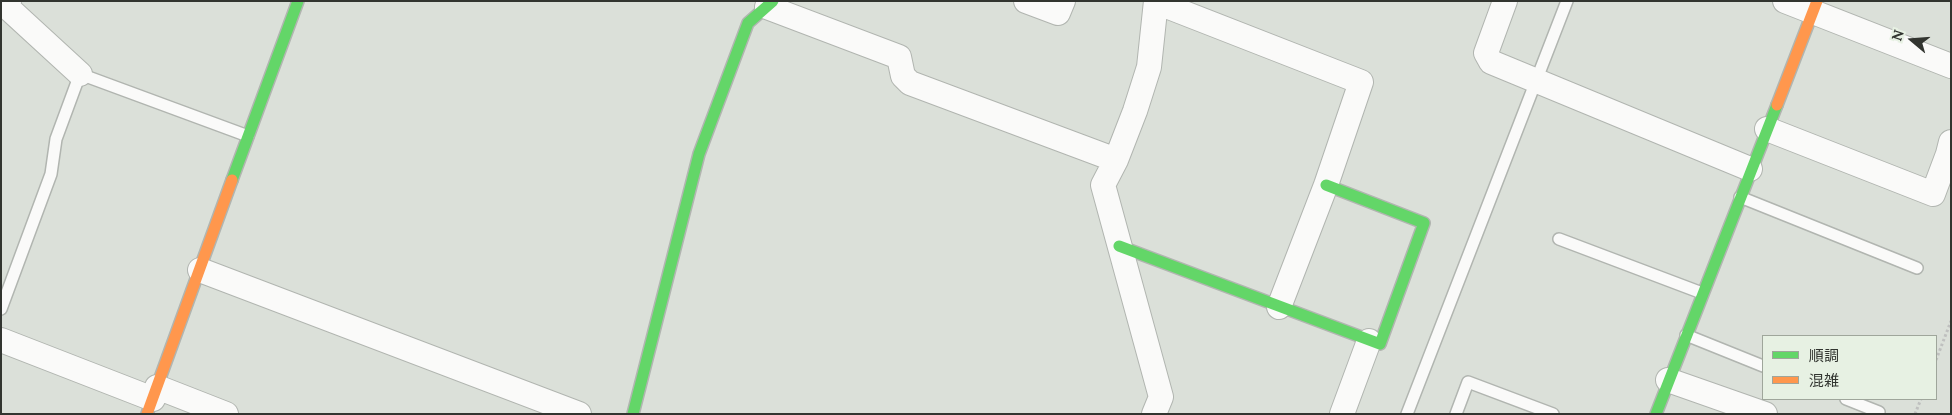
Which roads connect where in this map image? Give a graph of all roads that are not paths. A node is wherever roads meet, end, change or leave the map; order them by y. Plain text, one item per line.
1 (9, 1) edge
2 (298, 1) edge
3 (1026, 1) edge
4 (1063, 1) edge
5 (1505, 1) edge
6 (1567, 1) edge
7 (1785, 1) edge
8 (1156, 2) edge
9 (770, 4) edge
10 (1815, 6) edge
11 (1951, 66) edge
12 (80, 74) junction
13 (1536, 81) junction
14 (1767, 129) junction
15 (248, 136) junction
16 (1951, 142) edge
17 (1116, 160) junction
18 (1750, 169) junction
19 (1326, 185) junction
20 (1740, 197) junction
21 (1559, 239) dead end
22 (1119, 246) junction
23 (1917, 268) dead end
24 (200, 270) junction
25 (1702, 293) junction
26 (1279, 306) junction
27 (1, 309) edge
28 (1686, 335) junction
29 (1, 340) edge
30 (1369, 341) junction
31 (1762, 366) edge
32 (1668, 380) junction
33 (152, 400) edge
34 (1849, 400) edge
35 (1879, 412) dead end
36 (226, 414) edge
37 (579, 414) edge
38 (634, 414) edge
39 (1154, 414) edge
40 (1342, 414) edge
41 (1407, 414) edge
42 (1456, 414) edge
43 (1553, 414) edge
44 (1656, 414) edge
45 (1765, 414) edge

1 - 12 street
2 - 15 street
3 - 4 street
5 - 13 street
6 - 13 lane
7 - 10 street
8 - 17 street
8 - 19 street
9 - 17 street
9 - 38 street
10 - 11 street
10 - 14 street
12 - 15 lane
12 - 27 lane
13 - 18 street
13 - 41 lane
14 - 16 street
14 - 18 street
15 - 24 street
17 - 22 street
18 - 20 street
19 - 26 street
19 - 30 street
20 - 23 lane
20 - 25 street
21 - 25 lane
22 - 26 street
22 - 39 street
24 - 33 street
24 - 37 street
25 - 28 street
26 - 30 street
28 - 31 lane
28 - 32 street
29 - 33 street
30 - 40 street
32 - 44 street
32 - 45 street
33 - 36 street
34 - 35 lane
42 - 43 lane

